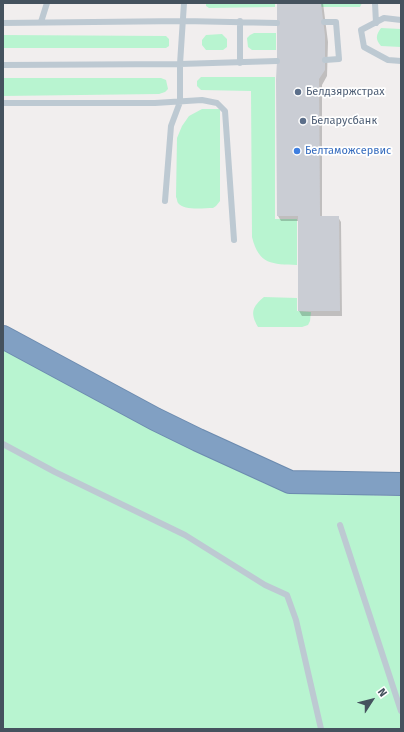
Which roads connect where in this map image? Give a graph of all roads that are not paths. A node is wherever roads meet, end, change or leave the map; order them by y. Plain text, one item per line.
1 (47, 3) edge
2 (184, 3) edge
3 (375, 3) edge
4 (401, 20) edge
5 (184, 21) junction
6 (240, 21) junction
7 (41, 22) junction
8 (324, 22) dead end
9 (3, 23) edge
10 (277, 23) dead end
11 (376, 23) junction
12 (325, 60) dead end
13 (277, 61) dead end
14 (401, 61) edge
15 (240, 62) junction
16 (180, 64) junction
17 (3, 65) edge
18 (180, 102) junction
19 (3, 103) edge
20 (165, 201) dead end
21 (234, 240) dead end
22 (3, 337) edge
23 (3, 444) edge
24 (401, 484) edge
25 (340, 525) dead end
26 (401, 711) edge
27 (321, 729) edge

1 - 7 lane
2 - 5 lane
3 - 11 lane
4 - 11 lane
5 - 6 lane
5 - 7 lane
5 - 16 lane
6 - 10 lane
6 - 15 lane
7 - 9 lane
8 - 12 lane
11 - 14 lane
13 - 15 lane
15 - 16 lane
16 - 17 lane
16 - 18 lane
18 - 19 lane
18 - 20 lane
18 - 21 lane
22 - 24 highway
23 - 27 lane
25 - 26 lane

